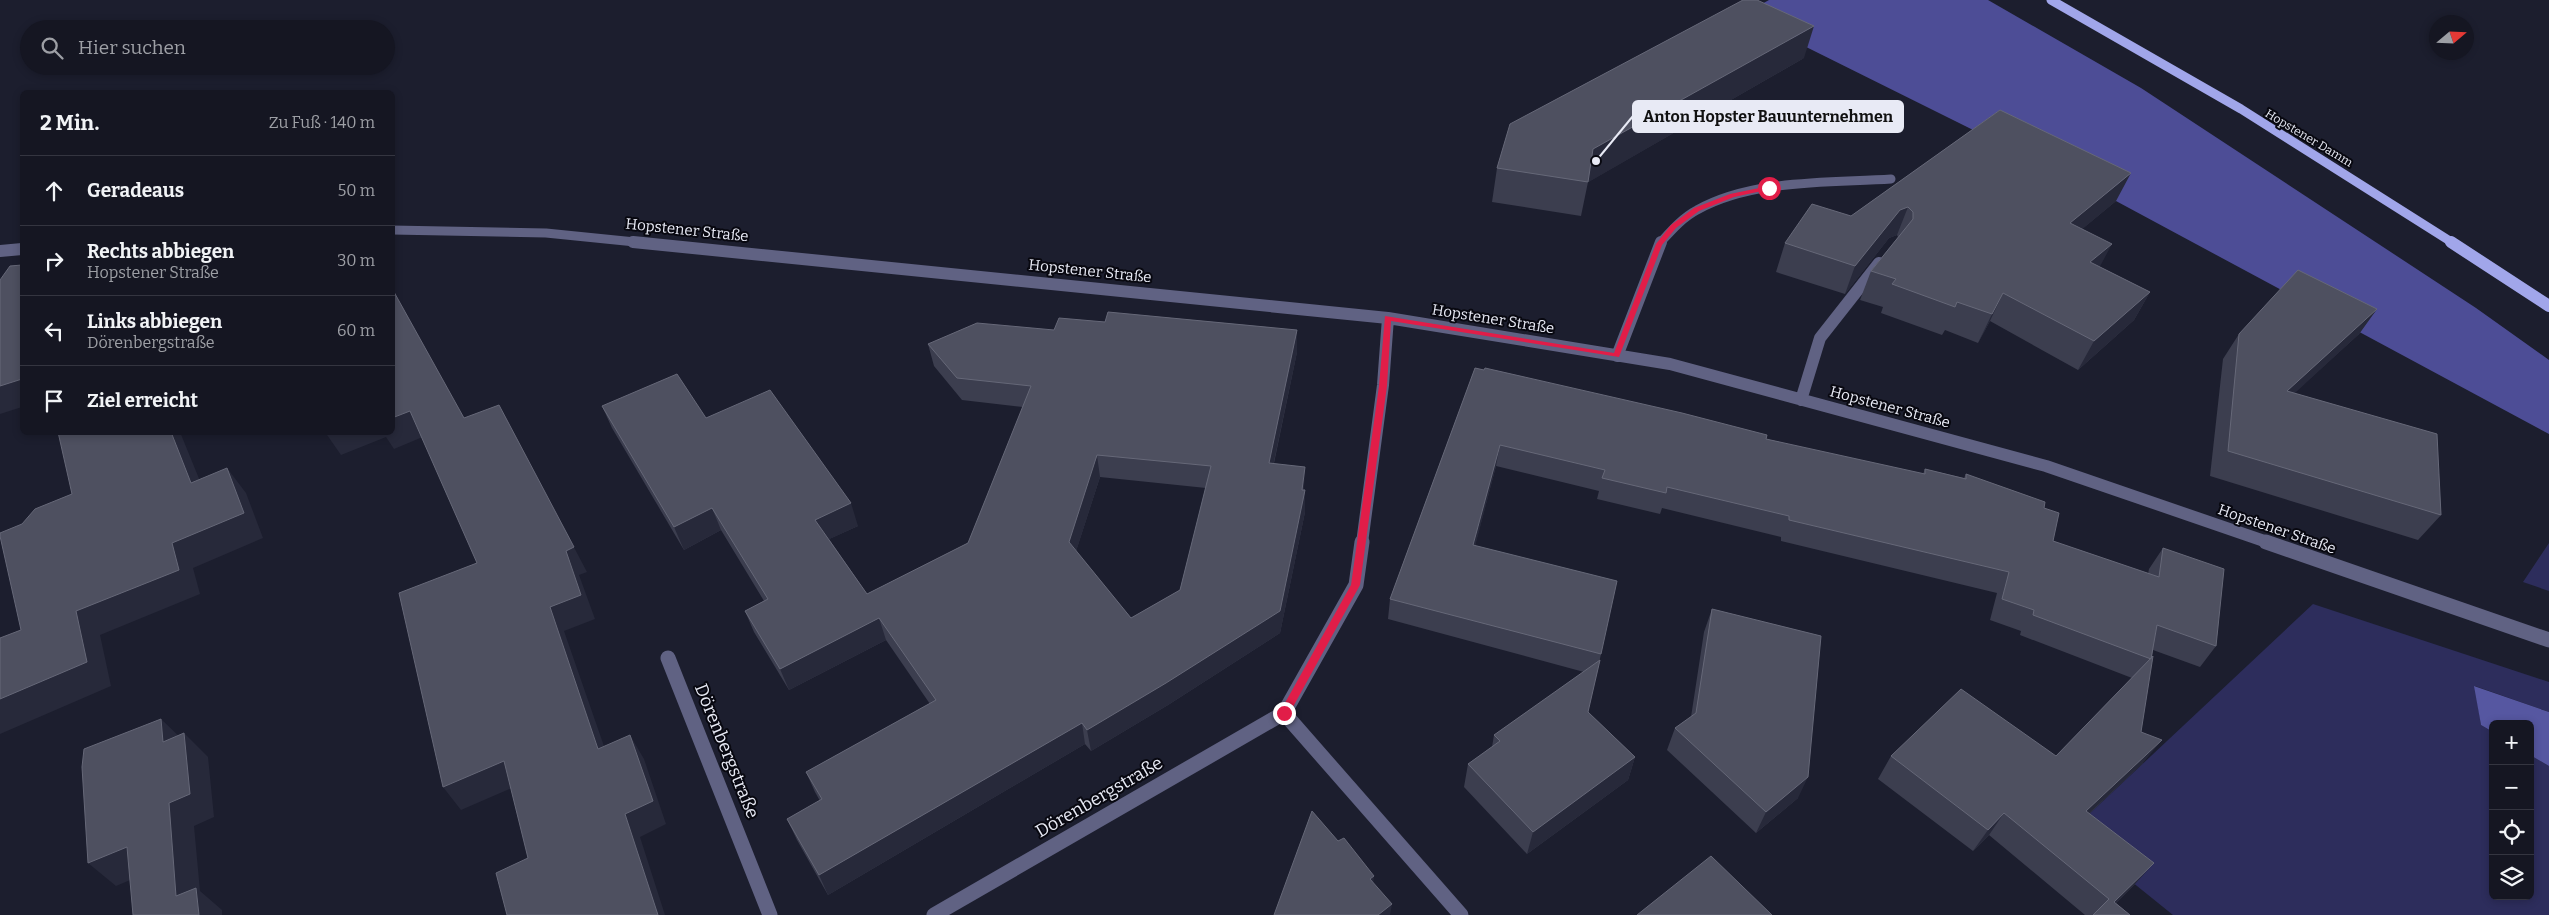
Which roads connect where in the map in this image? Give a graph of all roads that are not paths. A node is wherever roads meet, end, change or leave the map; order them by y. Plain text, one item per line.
1 (2050, 0) edge
2 (1891, 178) dead end
3 (395, 230) edge
4 (20, 249) edge
5 (1890, 250) edge
6 (0, 252) edge
7 (2549, 306) edge
8 (1388, 318) junction
9 (1617, 356) junction
10 (1800, 400) junction
11 (2549, 640) edge
12 (668, 658) dead end
13 (1284, 713) junction
14 (770, 915) edge
15 (934, 915) edge
16 (1461, 915) edge

1 - 7 main road, Hopstener Damm
2 - 9 street
3 - 8 street, Hopstener Straße
4 - 6 street
5 - 10 street
8 - 9 street, Hopstener Straße
8 - 13 street
9 - 10 street, Hopstener Straße
10 - 11 street, Hopstener Straße
12 - 14 street, Dörenbergstraße
13 - 15 street, Dörenbergstraße
13 - 16 street

